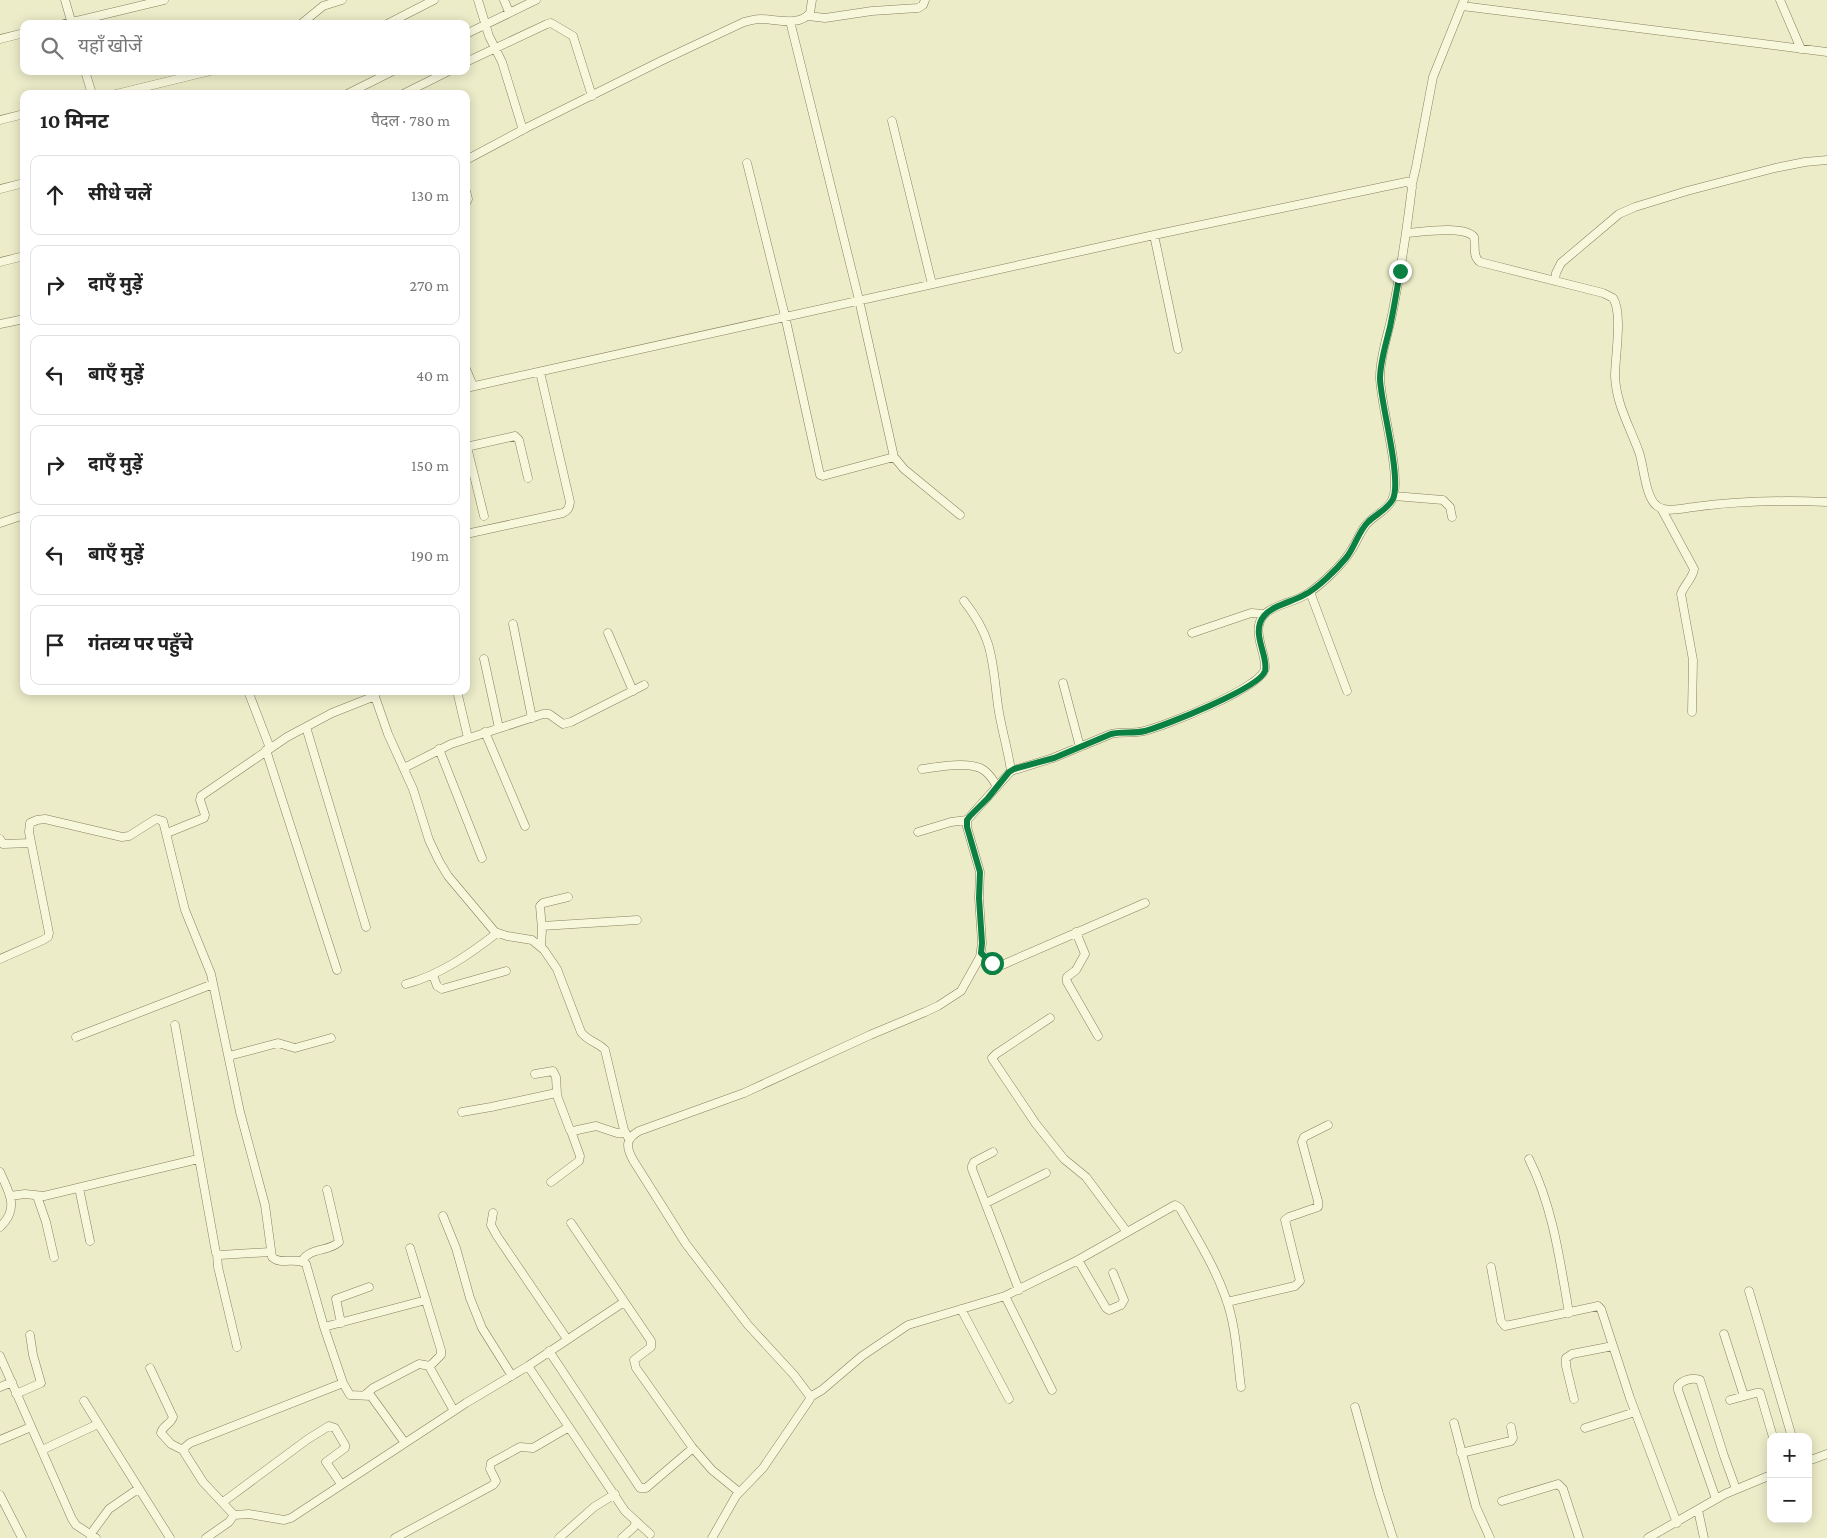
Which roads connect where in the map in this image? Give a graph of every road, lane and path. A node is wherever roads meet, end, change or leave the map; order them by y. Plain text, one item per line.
1 (66, 0) edge
2 (164, 0) edge
3 (318, 0) edge
4 (342, 0) edge
5 (434, 0) edge
6 (478, 0) edge
7 (504, 0) edge
8 (536, 0) edge
9 (812, 0) edge
10 (925, 0) edge
11 (1780, 0) edge
12 (1463, 3) edge
13 (318, 9) junction
14 (509, 12) junction
15 (808, 16) junction
16 (69, 20) edge
17 (81, 20) edge
18 (307, 20) edge
19 (395, 20) edge
20 (790, 21) junction
21 (486, 24) junction
22 (470, 32) edge
23 (20, 34) edge
24 (0, 39) edge
25 (495, 48) junction
26 (1801, 50) junction
27 (1827, 52) edge
28 (470, 60) edge
29 (87, 75) edge
30 (194, 75) edge
31 (385, 75) edge
32 (440, 75) edge
33 (91, 90) edge
34 (132, 90) edge
35 (355, 90) edge
36 (411, 90) edge
37 (592, 96) junction
38 (20, 115) edge
39 (0, 120) edge
40 (892, 121) dead end
41 (523, 130) junction
42 (470, 158) edge
43 (1827, 160) edge
44 (747, 163) dead end
45 (20, 184) edge
46 (1412, 184) junction
47 (0, 189) edge
48 (1406, 233) junction
49 (1154, 235) junction
50 (20, 257) edge
51 (0, 262) edge
52 (1555, 281) junction
53 (932, 284) junction
54 (859, 300) junction
55 (785, 316) junction
56 (20, 319) edge
57 (0, 324) edge
58 (1178, 348) dead end
59 (540, 372) junction
60 (470, 387) edge
61 (470, 446) edge
62 (894, 456) junction
63 (470, 459) edge
64 (528, 478) dead end
65 (1394, 496) junction
66 (1827, 502) edge
67 (1661, 508) junction
68 (960, 515) dead end
69 (20, 516) edge
70 (484, 516) dead end
71 (1452, 518) dead end
72 (0, 523) edge
73 (470, 533) edge
74 (1310, 592) junction
75 (964, 601) dead end
76 (1265, 614) junction
77 (513, 624) dead end
78 (608, 633) dead end
79 (1192, 633) dead end
80 (484, 659) dead end
81 (1063, 682) dead end
82 (644, 685) dead end
83 (633, 691) junction
84 (1347, 691) dead end
85 (249, 695) edge
86 (372, 695) edge
87 (374, 695) edge
88 (459, 695) edge
89 (1692, 712) dead end
90 (532, 718) junction
91 (306, 727) junction
92 (499, 728) junction
93 (485, 732) junction
94 (468, 738) junction
95 (1080, 747) junction
96 (268, 749) junction
97 (439, 749) junction
98 (404, 768) junction
99 (922, 768) dead end
100 (1011, 771) junction
101 (997, 787) junction
102 (967, 820) junction
103 (525, 826) dead end
104 (918, 832) dead end
105 (167, 833) junction
106 (0, 839) edge
107 (31, 843) junction
108 (482, 858) dead end
109 (568, 897) dead end
110 (1145, 903) dead end
111 (637, 920) dead end
112 (542, 926) junction
113 (366, 927) dead end
114 (1076, 932) junction
115 (497, 933) junction
116 (541, 946) junction
117 (981, 953) junction
118 (0, 959) edge
119 (337, 970) dead end
120 (506, 971) dead end
121 (434, 975) junction
122 (213, 984) junction
123 (406, 984) dead end
124 (1050, 1018) dead end
125 (175, 1025) dead end
126 (1098, 1036) dead end
127 (76, 1037) dead end
128 (332, 1038) dead end
129 (229, 1056) junction
130 (535, 1074) dead end
131 (557, 1094) junction
132 (462, 1112) dead end
133 (1328, 1125) dead end
134 (572, 1130) junction
135 (627, 1136) junction
136 (993, 1152) dead end
137 (198, 1159) junction
138 (1529, 1159) dead end
139 (0, 1172) edge
140 (1046, 1172) dead end
141 (550, 1182) dead end
142 (79, 1188) junction
143 (327, 1190) dead end
144 (10, 1196) junction
145 (37, 1196) junction
146 (986, 1203) junction
147 (492, 1213) dead end
148 (443, 1216) dead end
149 (571, 1223) dead end
150 (0, 1227) edge
151 (1127, 1232) junction
152 (90, 1241) dead end
153 (410, 1248) dead end
154 (270, 1252) junction
155 (217, 1254) junction
156 (54, 1257) dead end
157 (1078, 1260) junction
158 (302, 1261) junction
159 (1491, 1267) dead end
160 (1113, 1273) dead end
161 (369, 1287) dead end
162 (1019, 1290) junction
163 (1749, 1291) dead end
164 (1005, 1296) junction
165 (426, 1300) junction
166 (624, 1302) junction
167 (1227, 1302) junction
168 (962, 1309) junction
169 (1569, 1313) junction
170 (341, 1323) junction
171 (324, 1327) junction
172 (1724, 1334) dead end
173 (30, 1335) dead end
174 (568, 1339) junction
175 (1613, 1346) junction
176 (237, 1348) dead end
177 (549, 1351) junction
178 (0, 1356) edge
179 (430, 1366) junction
180 (528, 1366) junction
181 (150, 1368) dead end
182 (512, 1376) junction
183 (12, 1382) junction
184 (343, 1383) junction
185 (0, 1387) edge
186 (1241, 1387) dead end
187 (1052, 1390) dead end
188 (16, 1394) junction
189 (365, 1395) junction
190 (1744, 1396) junction
191 (810, 1397) junction
192 (1010, 1399) dead end
193 (1574, 1399) dead end
194 (1730, 1400) dead end
195 (84, 1401) dead end
196 (1355, 1407) dead end
197 (454, 1411) junction
198 (1635, 1412) junction
199 (1454, 1423) dead end
200 (98, 1424) junction
201 (30, 1427) junction
202 (569, 1427) junction
203 (1511, 1427) dead end
204 (1585, 1428) dead end
205 (1773, 1433) edge
206 (1791, 1433) edge
207 (0, 1440) edge
208 (405, 1443) junction
209 (692, 1448) junction
210 (42, 1450) junction
211 (183, 1450) junction
212 (1461, 1453) junction
213 (1827, 1454) edge
214 (1812, 1460) edge
215 (1767, 1477) edge
216 (341, 1484) junction
217 (138, 1489) junction
218 (1736, 1489) junction
219 (739, 1492) junction
220 (615, 1494) junction
221 (0, 1495) edge
222 (1716, 1499) junction
223 (1502, 1501) dead end
224 (223, 1502) junction
225 (1698, 1510) junction
226 (234, 1515) junction
227 (636, 1522) junction
228 (1677, 1523) junction
229 (650, 1534) dead end
230 (93, 1536) edge
231 (22, 1538) edge
232 (170, 1538) edge
233 (206, 1538) edge
234 (395, 1538) edge
235 (559, 1538) edge
236 (622, 1538) edge
237 (712, 1538) edge
238 (1393, 1538) edge
239 (1490, 1538) edge
240 (1579, 1538) edge
241 (1648, 1538) edge
242 (1704, 1538) edge

1 - 16 street
2 - 17 street
3 - 13 street
4 - 13 street
5 - 19 street
6 - 21 street
7 - 14 street
8 - 14 street
9 - 15 street
10 - 15 street
11 - 26 street
12 - 26 street
12 - 46 street
13 - 18 street
14 - 21 street
15 - 20 street
20 - 37 street
20 - 54 street
21 - 22 street
21 - 25 street
23 - 24 street
25 - 28 street
25 - 37 street
25 - 41 street
26 - 27 street
29 - 33 street
30 - 34 street
31 - 35 street
32 - 36 street
37 - 41 street
38 - 39 street
40 - 53 street
41 - 42 street
43 - 52 street
44 - 55 street
45 - 47 street
46 - 48 street
46 - 49 street
48 - 52 street
48 - 65 street
49 - 53 street
49 - 58 street
50 - 51 street
52 - 67 street
53 - 54 street
54 - 55 street
54 - 62 street
55 - 59 street
55 - 62 street
56 - 57 street
59 - 60 street
59 - 73 street
61 - 64 street
62 - 68 street
63 - 70 street
65 - 71 street
65 - 74 street
66 - 67 street
67 - 89 street
69 - 72 street
74 - 76 street
74 - 84 street
75 - 100 street
76 - 79 street
76 - 95 street
77 - 90 street
78 - 83 street
80 - 92 street
81 - 95 street
82 - 83 street
83 - 90 street
85 - 96 street
86 - 91 street
87 - 98 street
88 - 94 street
90 - 92 street
91 - 96 street
91 - 113 street
92 - 93 street
93 - 94 street
93 - 103 street
94 - 97 street
95 - 100 street
96 - 105 street
96 - 119 street
97 - 98 street
97 - 108 street
98 - 115 street
99 - 101 street
100 - 101 street
101 - 102 street
102 - 104 street
102 - 117 street
105 - 107 street
105 - 122 street
106 - 107 street
107 - 118 street
109 - 112 street
110 - 114 street
111 - 112 street
112 - 116 street
114 - 117 street
114 - 126 street
115 - 116 street
115 - 121 street
116 - 135 street
117 - 135 street
120 - 121 street
121 - 123 street
122 - 127 street
122 - 129 street
124 - 151 street
125 - 137 street
128 - 129 street
129 - 154 street
130 - 131 street
131 - 132 street
131 - 134 street
133 - 167 street
134 - 135 street
134 - 141 street
135 - 191 street
136 - 146 street
137 - 142 street
137 - 155 street
138 - 169 street
139 - 144 street
140 - 146 street
142 - 145 street
142 - 152 street
143 - 158 street
144 - 145 street
144 - 150 street
145 - 156 street
146 - 162 street
147 - 174 street
148 - 182 street
149 - 166 street
151 - 157 street
151 - 167 street
153 - 165 street
154 - 155 street
154 - 158 street
155 - 176 street
157 - 160 street
157 - 162 street
158 - 171 street
159 - 169 street
161 - 170 street
162 - 164 street
163 - 206 street
164 - 168 street
164 - 187 street
165 - 170 street
165 - 179 street
166 - 174 street
166 - 209 street
167 - 186 street
168 - 191 street
168 - 192 street
169 - 175 street
170 - 171 street
171 - 184 street
172 - 190 street
173 - 188 street
174 - 177 street
175 - 193 street
175 - 198 street
177 - 180 street
177 - 209 street
178 - 183 street
179 - 189 street
179 - 197 street
180 - 182 street
180 - 202 street
181 - 211 street
182 - 197 street
183 - 185 street
183 - 188 street
184 - 189 street
184 - 211 street
188 - 201 street
189 - 208 street
190 - 194 street
190 - 205 street
191 - 219 street
195 - 200 street
196 - 238 street
197 - 208 street
198 - 204 street
198 - 228 street
199 - 212 street
200 - 210 street
200 - 217 street
201 - 207 street
201 - 210 street
202 - 220 street
202 - 234 street
203 - 212 street
208 - 216 street
209 - 219 street
210 - 230 street
211 - 224 street
212 - 239 street
213 - 214 street
215 - 218 street
216 - 224 street
216 - 226 street
217 - 230 street
217 - 232 street
218 - 222 street
218 - 222 street
219 - 237 street
220 - 227 street
220 - 235 street
221 - 231 street
222 - 225 street
223 - 240 street
224 - 226 street
225 - 228 street
225 - 242 street
226 - 233 street
227 - 229 street
227 - 236 street
228 - 241 street

